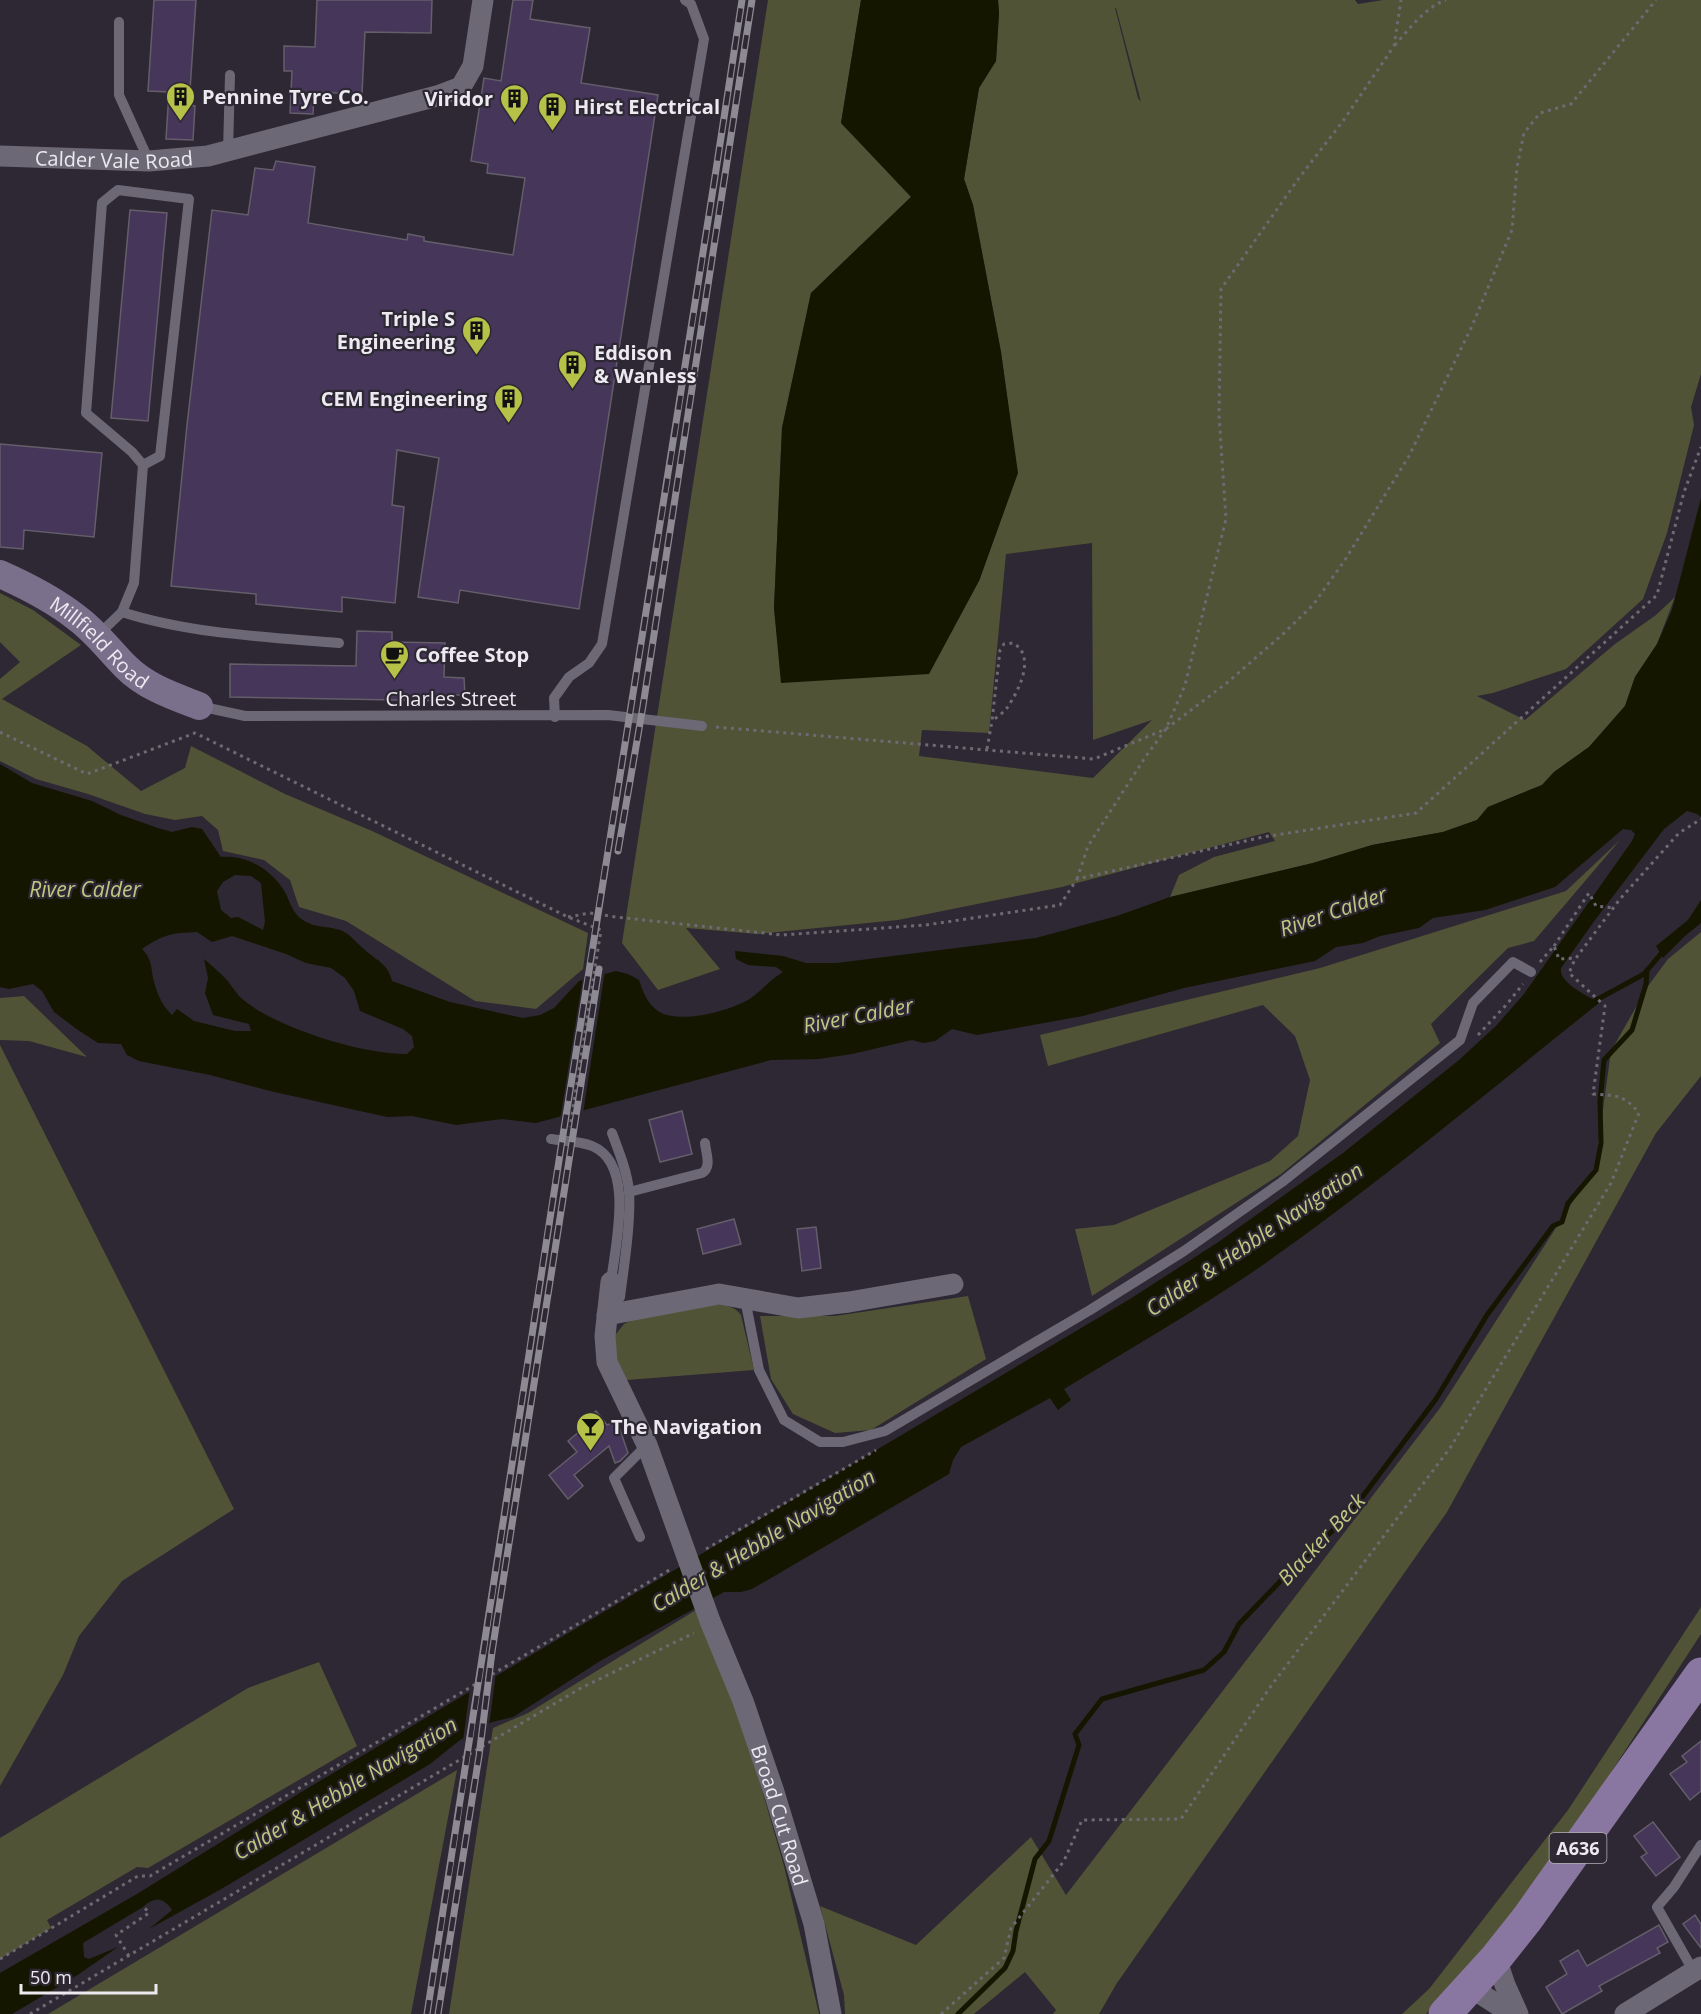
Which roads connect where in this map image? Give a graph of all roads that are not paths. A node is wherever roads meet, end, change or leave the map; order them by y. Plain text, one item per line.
1 (483, 0) edge
2 (685, 0) edge
3 (119, 22) dead end
4 (230, 75) dead end
5 (228, 152) junction
6 (0, 156) edge
7 (149, 161) junction
8 (143, 465) junction
9 (0, 574) edge
10 (122, 612) junction
11 (98, 635) junction
12 (339, 643) dead end
13 (555, 717) junction
14 (197, 720) joint
15 (702, 726) road end
16 (1531, 972) road end
17 (612, 1133) dead end
18 (550, 1139) dead end
19 (705, 1143) dead end
20 (629, 1192) junction
21 (611, 1282) joint
22 (953, 1284) dead end
23 (746, 1299) junction
24 (607, 1316) junction
25 (647, 1445) junction
26 (640, 1537) dead end
27 (1701, 1674) edge
28 (1701, 1845) edge
29 (1496, 1958) junction
30 (1697, 1969) edge
31 (1470, 1988) junction
32 (831, 2014) edge
33 (1445, 2014) edge
34 (1512, 2014) edge
35 (1518, 2014) edge
36 (1625, 2014) edge

1 - 5 street, Calder Vale Road
2 - 13 lane
3 - 7 lane
4 - 5 lane
5 - 7 street, Calder Vale Road
6 - 7 street, Calder Vale Road
8 - 8 lane
8 - 10 lane
9 - 11 street, Millfield Road
10 - 11 lane
10 - 12 lane
11 - 14 street, Millfield Road
13 - 14 lane, Charles Street
13 - 15 lane, Charles Street
16 - 23 lane
17 - 20 lane
18 - 21 lane
19 - 20 lane
20 - 24 lane
21 - 24 street
22 - 23 street
23 - 24 street
24 - 25 street
25 - 26 lane
25 - 32 street, Broad Cut Road
27 - 29 main road, A636
28 - 30 lane
29 - 31 main road, A636
29 - 35 street
30 - 36 street
31 - 33 main road, A636
31 - 34 street

